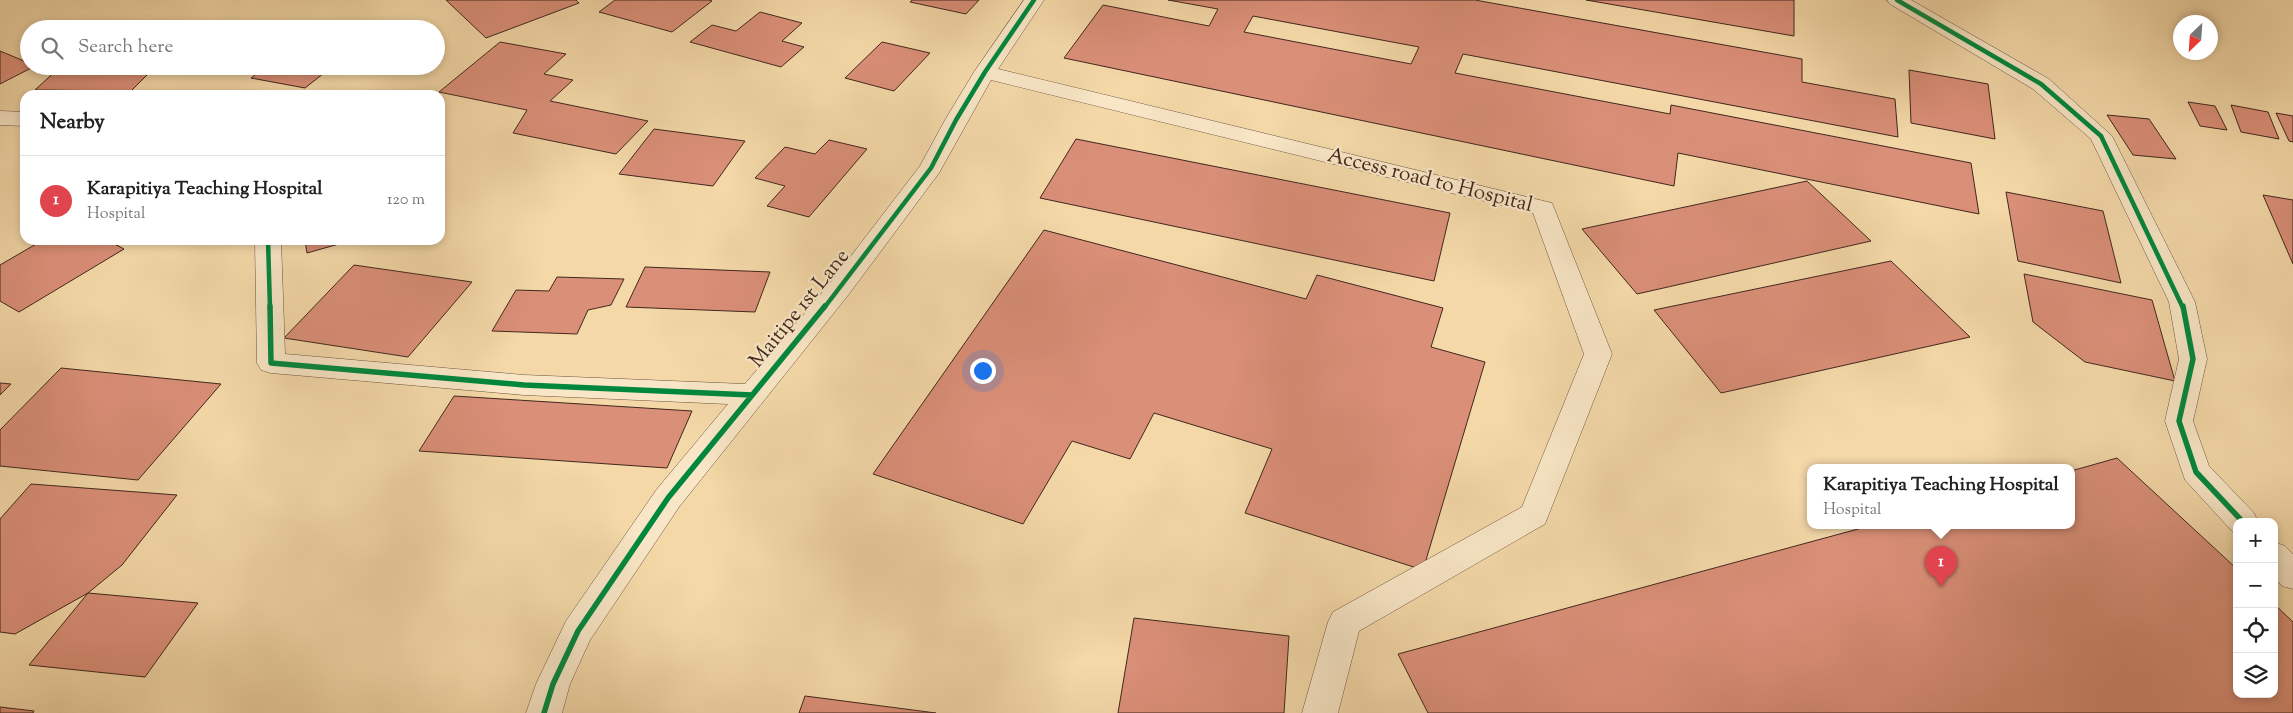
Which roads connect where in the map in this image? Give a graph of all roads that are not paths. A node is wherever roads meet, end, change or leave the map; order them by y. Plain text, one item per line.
1 (1034, 0) edge
2 (1898, 0) edge
3 (986, 72) junction
4 (0, 118) edge
5 (20, 119) edge
6 (268, 245) edge
7 (752, 395) junction
8 (2239, 518) edge
9 (2278, 559) edge
10 (2293, 576) edge
11 (544, 713) edge
12 (1320, 713) edge

1 - 3 street, Maitipe 1st Lane
2 - 8 street
3 - 7 street, Maitipe 1st Lane
3 - 12 street, Access road to Hospital
4 - 5 street
6 - 7 street
7 - 11 street, Maitipe 1st Lane
9 - 10 street

